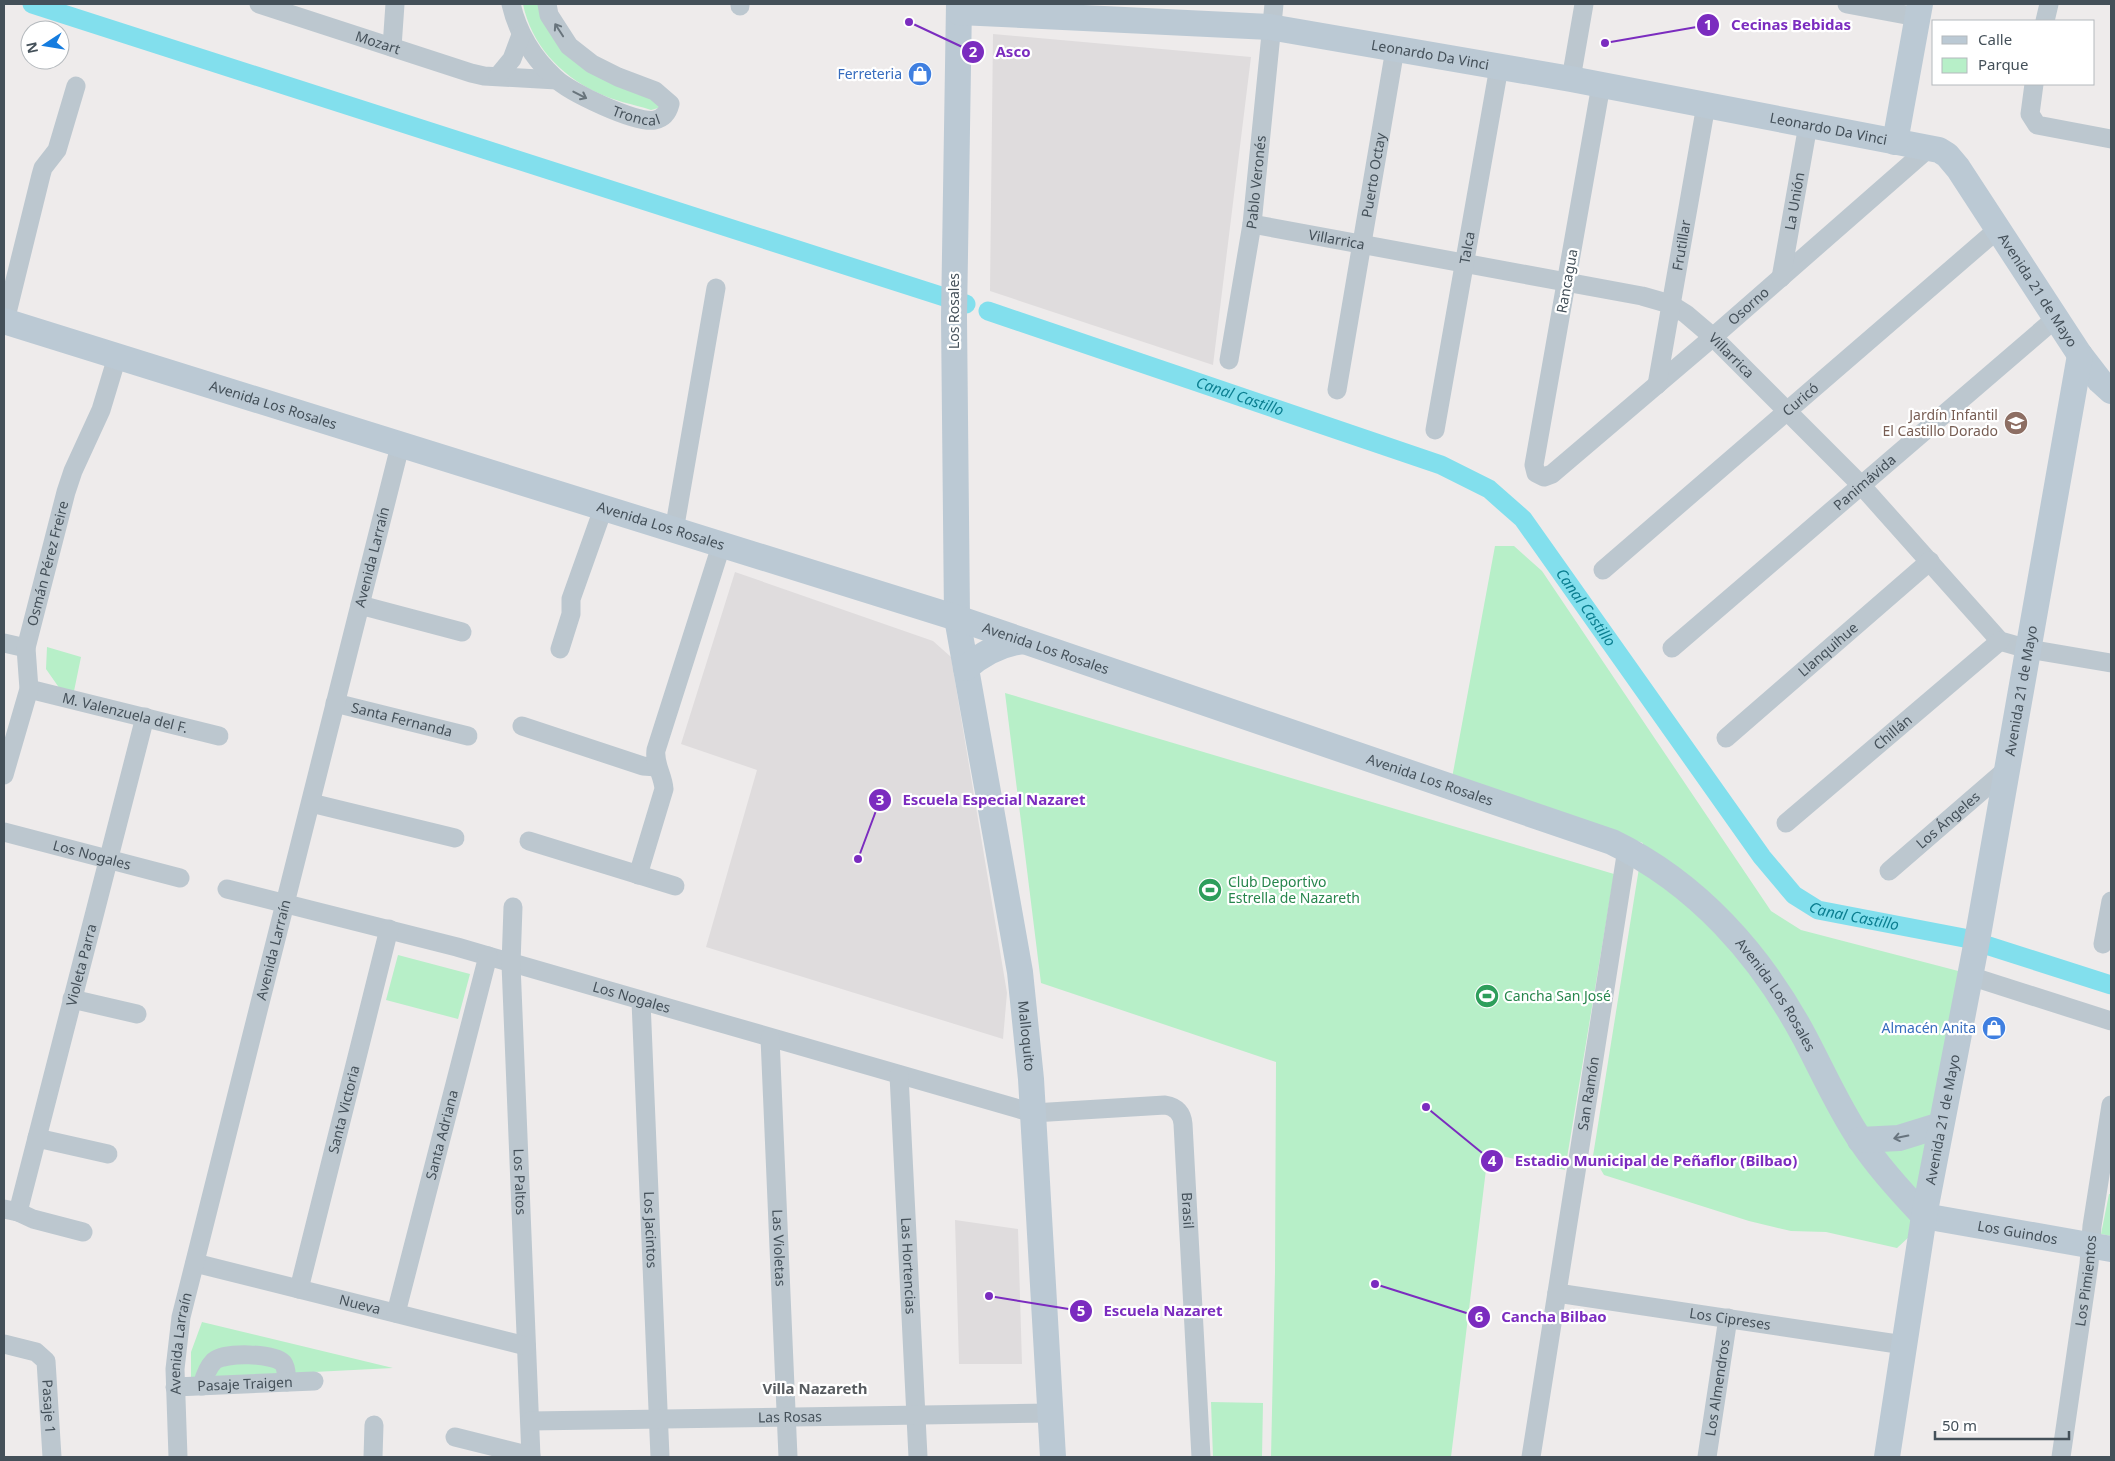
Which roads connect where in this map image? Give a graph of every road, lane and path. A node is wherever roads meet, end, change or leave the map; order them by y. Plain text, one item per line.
1 (259, 4) edge
2 (395, 4) edge
3 (511, 4) edge
4 (547, 4) edge
5 (1584, 4) edge
6 (1847, 4) edge
7 (2049, 4) edge
8 (959, 8) edge
9 (1918, 10) edge
10 (302, 11) edge
11 (1272, 16) edge
12 (2045, 20) edge
13 (521, 35) junction
14 (392, 47) junction
15 (1395, 49) junction
16 (1499, 67) junction
17 (498, 76) junction
18 (1571, 79) junction
19 (557, 80) junction
20 (1601, 85) junction
21 (2034, 85) edge
22 (76, 86) dead end
23 (1706, 105) junction
24 (1808, 125) junction
25 (2111, 139) edge
26 (1895, 142) junction
27 (1930, 147) junction
28 (1252, 224) junction
29 (1998, 229) junction
30 (1362, 245) junction
31 (1464, 263) junction
32 (1781, 278) junction
33 (1566, 282) junction
34 (716, 288) dead end
35 (1670, 304) junction
36 (2056, 318) junction
37 (4, 321) edge
38 (1713, 337) junction
39 (2080, 355) junction
40 (118, 357) junction
41 (1229, 360) dead end
42 (1657, 385) junction
43 (2111, 388) edge
44 (1337, 390) dead end
45 (1787, 411) junction
46 (1435, 430) dead end
47 (400, 446) junction
48 (1540, 476) joint
49 (1861, 485) junction
50 (603, 509) junction
51 (674, 531) junction
52 (721, 546) junction
53 (1930, 562) junction
54 (1603, 570) dead end
55 (360, 605) junction
56 (957, 618) junction
57 (462, 632) dead end
58 (1023, 641) junction
59 (2000, 641) junction
60 (4, 643) edge
61 (26, 648) junction
62 (1672, 648) dead end
63 (560, 649) dead end
64 (2028, 649) junction
65 (2111, 663) edge
66 (966, 668) junction
67 (29, 689) junction
68 (336, 703) junction
69 (145, 717) junction
70 (522, 726) dead end
71 (219, 736) dead end
72 (468, 736) dead end
73 (1726, 738) dead end
74 (658, 767) junction
75 (2007, 769) junction
76 (4, 775) edge
77 (311, 803) junction
78 (1786, 823) dead end
79 (4, 832) edge
80 (455, 838) dead end
81 (528, 841) dead end
82 (1627, 849) junction
83 (108, 860) junction
84 (1889, 871) dead end
85 (638, 875) junction
86 (180, 878) dead end
87 (675, 886) dead end
88 (227, 889) dead end
89 (2111, 901) edge
90 (284, 904) junction
91 (513, 907) dead end
92 (389, 929) junction
93 (2103, 944) dead end
94 (488, 956) junction
95 (1974, 956) junction
96 (511, 964) junction
97 (72, 999) junction
98 (641, 1001) junction
99 (137, 1014) dead end
100 (2111, 1020) edge
101 (770, 1038) junction
102 (899, 1075) junction
103 (2111, 1105) edge
104 (1033, 1114) junction
105 (1941, 1125) junction
106 (37, 1138) junction
107 (1860, 1140) junction
108 (108, 1154) dead end
109 (11, 1210) edge
110 (1924, 1216) junction
111 (83, 1232) dead end
112 (2101, 1246) edge
113 (195, 1263) junction
114 (299, 1289) junction
115 (1557, 1293) junction
116 (396, 1313) junction
117 (1728, 1318) junction
118 (4, 1344) edge
119 (1904, 1345) junction
120 (526, 1346) junction
121 (314, 1381) dead end
122 (286, 1382) junction
123 (202, 1386) junction
124 (175, 1387) junction
125 (1050, 1413) junction
126 (916, 1415) junction
127 (786, 1417) junction
128 (658, 1419) junction
129 (530, 1421) junction
130 (374, 1425) dead end
131 (455, 1437) dead end
132 (531, 1456) edge
133 (52, 1457) edge
134 (178, 1457) edge
135 (373, 1457) edge
136 (660, 1457) edge
137 (788, 1457) edge
138 (918, 1457) edge
139 (1053, 1457) edge
140 (1201, 1457) edge
141 (1531, 1457) edge
142 (1708, 1457) edge
143 (1886, 1457) edge
144 (2061, 1457) edge

1 - 10 street, Mozart
2 - 14 street
3 - 13 street, Troncal
19 -> 4 street, Troncal
5 - 18 street
6 - 9 street
7 - 12 street
8 - 11 street, Leonardo Da Vinci
8 - 56 street, Los Rosales
9 - 26 street
10 - 14 street, Mozart
11 - 15 street, Leonardo Da Vinci
11 - 28 street, Pablo Veronés
13 - 17 street
13 - 19 street, Troncal
14 - 17 street, Mozart
15 - 16 street, Leonardo Da Vinci
15 - 30 street, Puerto Octay
16 - 18 street, Leonardo Da Vinci
16 - 31 street, Talca
17 - 19 street, Mozart
18 - 20 street, Leonardo Da Vinci
20 - 23 street, Leonardo Da Vinci
20 - 33 street, Rancagua
21 - 25 street
22 - 37 street
23 - 24 street, Leonardo Da Vinci
23 - 35 street, Frutillar
24 - 26 street, Leonardo Da Vinci
24 - 32 street, La Unión
26 - 27 street, Avenida 21 de Mayo
27 - 29 street, Avenida 21 de Mayo
27 - 32 street, Osorno
28 - 30 street, Villarrica
28 - 41 street, Pablo Veronés
29 - 36 street, Avenida 21 de Mayo
29 - 45 street, Curicó
30 - 31 street, Villarrica
30 - 44 street, Puerto Octay
31 - 33 street, Villarrica
31 - 46 street, Talca
32 - 38 street, Osorno
33 - 35 street, Villarrica
33 - 48 street, Rancagua
34 - 51 street
35 - 38 street, Villarrica
35 - 42 street, Frutillar
36 - 39 street, Avenida 21 de Mayo
36 - 49 street, Panimávida
37 - 40 street, Avenida Los Rosales
38 - 42 street, Osorno
38 - 45 street, Villarrica
39 - 43 street
39 - 64 street, Avenida 21 de Mayo
40 - 47 street, Avenida Los Rosales
40 - 61 street, Osmán Pérez Freire
42 - 48 street, Osorno
45 - 49 street, Villarrica
45 - 54 street, Curicó
47 - 50 street, Avenida Los Rosales
47 - 55 street, Avenida Larraín
49 - 53 street, Villarrica
49 - 62 street, Panimávida
50 - 51 street, Avenida Los Rosales
50 - 63 street
51 - 52 street, Avenida Los Rosales
52 - 56 street, Avenida Los Rosales
52 - 74 street
53 - 59 street, Villarrica
53 - 73 street, Llanquihue
55 - 57 street
55 - 68 street, Avenida Larraín
56 - 58 street, Avenida Los Rosales
56 - 66 street, Malloquito
58 - 66 street
58 - 82 street, Avenida Los Rosales
59 - 64 street
59 - 78 street, Chillán
60 - 61 street
61 - 67 street, Osmán Pérez Freire
64 - 65 street
64 - 75 street, Avenida 21 de Mayo
66 - 104 street, Malloquito
67 - 69 street, M. Valenzuela del F.
67 - 76 street, Osmán Pérez Freire
68 - 72 street, Santa Fernanda
68 - 77 street, Avenida Larraín
69 - 71 street, M. Valenzuela del F.
69 - 83 street, Violeta Parra
70 - 74 street
74 - 85 street
75 - 84 street, Los Ángeles
75 - 95 street, Avenida 21 de Mayo
77 - 80 street
77 - 90 street, Avenida Larraín
79 - 83 street, Los Nogales
81 - 85 street
82 - 107 street, Avenida Los Rosales
82 - 115 street, San Ramón
83 - 86 street, Los Nogales
83 - 97 street, Violeta Parra
85 - 87 street
88 - 90 street, Los Nogales
89 - 93 street
90 - 92 street, Los Nogales
90 - 113 street, Avenida Larraín
91 - 96 street, Los Paltos
92 - 94 street, Los Nogales
92 - 114 street, Santa Victoria
94 - 96 street, Los Nogales
94 - 116 street, Santa Adriana
95 - 100 street
95 - 105 street, Avenida 21 de Mayo
96 - 98 street, Los Nogales
96 - 120 street, Los Paltos
97 - 99 street
97 - 106 street, Violeta Parra
98 - 101 street, Los Nogales
98 - 128 street, Los Jacintos
101 - 102 street, Los Nogales
101 - 127 street, Las Violetas
102 - 104 street, Los Nogales
102 - 126 street, Las Hortencias
103 - 112 street, Los Pimientos
104 - 125 street, Malloquito
104 - 140 street, Brasil
105 -> 107 street
105 - 110 street, Avenida 21 de Mayo
106 - 108 street
106 - 109 street, Violeta Parra
107 - 110 street, Avenida Los Rosales
109 - 111 street
110 - 112 street, Los Guindos
110 - 119 street, Avenida 21 de Mayo
112 - 144 street, Los Pimientos
113 - 114 street, Nueva
113 - 124 street, Avenida Larraín
114 - 116 street, Nueva
115 - 117 street, Los Cipreses
115 - 141 street, San Ramón
116 - 120 street, Nueva
117 - 119 street, Los Cipreses
117 - 142 street, Los Almendros
118 - 133 street, Pasaje 1
119 - 143 street, Avenida 21 de Mayo
120 - 129 street, Los Paltos
121 - 122 street, Pasaje Traigen
122 - 123 street, Pasaje Traigen
122 - 123 street
123 - 124 street, Pasaje Traigen
124 - 134 street, Avenida Larraín
125 - 126 street, Las Rosas
125 - 139 street, Malloquito
126 - 127 street, Las Rosas
126 - 138 street, Las Hortencias
127 - 128 street, Las Rosas
127 - 137 street, Las Violetas
128 - 129 street, Las Rosas
128 - 136 street, Los Jacintos
129 - 132 street, Los Paltos
130 - 135 street
131 - 132 street

